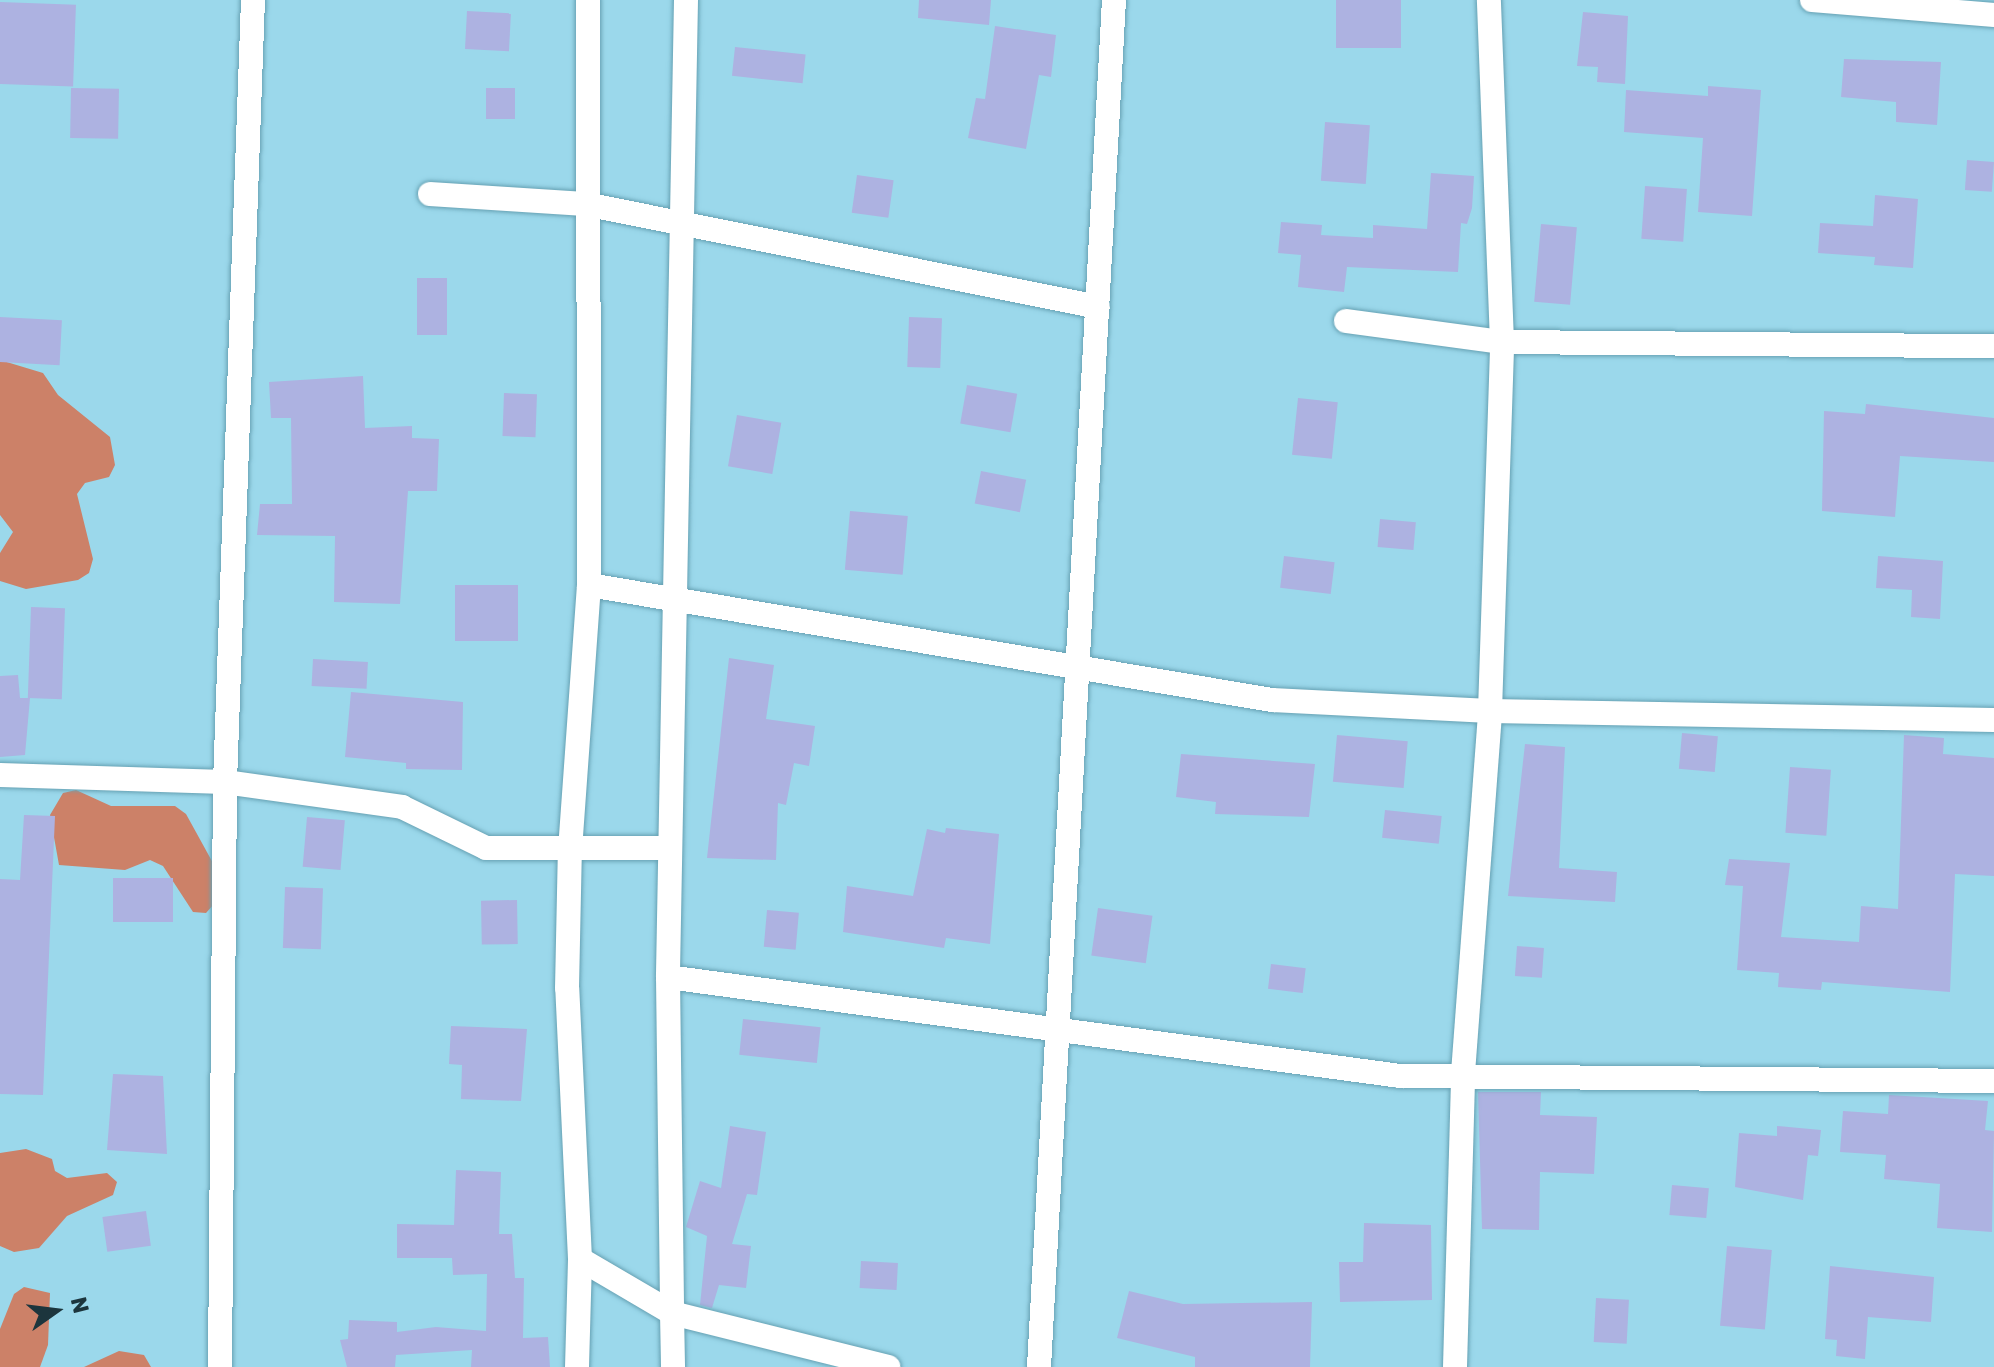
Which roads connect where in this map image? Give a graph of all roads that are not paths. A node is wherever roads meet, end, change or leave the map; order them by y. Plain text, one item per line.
1 (253, 0) edge
2 (588, 0) edge
3 (686, 0) edge
4 (1114, 0) edge
5 (1489, 0) edge
6 (1812, 0) edge
7 (1994, 15) edge
8 (430, 194) dead end
9 (585, 204) junction
10 (682, 226) junction
11 (1098, 307) junction
12 (1346, 321) dead end
13 (1502, 342) junction
14 (1994, 346) edge
15 (589, 585) junction
16 (675, 597) junction
17 (1077, 666) junction
18 (1490, 711) junction
19 (1994, 720) edge
20 (0, 775) edge
21 (225, 782) junction
22 (670, 848) junction
23 (570, 850) junction
24 (668, 977) junction
25 (1057, 1030) junction
26 (1463, 1073) junction
27 (1994, 1081) edge
28 (580, 1259) junction
29 (672, 1313) junction
30 (220, 1367) edge
31 (577, 1367) edge
32 (673, 1367) edge
33 (888, 1367) edge
34 (1039, 1367) edge
35 (1455, 1367) edge

1 - 21 street
2 - 9 street
3 - 10 street
4 - 11 street
5 - 13 street
6 - 7 street
8 - 9 street
9 - 10 street
9 - 15 street
10 - 11 street
10 - 16 street
11 - 17 street
12 - 13 street
13 - 14 street
13 - 18 street
15 - 16 street
15 - 23 street
16 - 17 street
16 - 22 street
17 - 18 street
17 - 25 street
18 - 19 street
18 - 26 street
20 - 21 street
21 - 23 street
21 - 30 street
22 - 23 street
22 - 24 street
23 - 28 street
24 - 25 street
24 - 29 street
25 - 26 street
25 - 34 street
26 - 27 street
26 - 35 street
28 - 29 street
28 - 31 street
29 - 32 street
29 - 33 street

